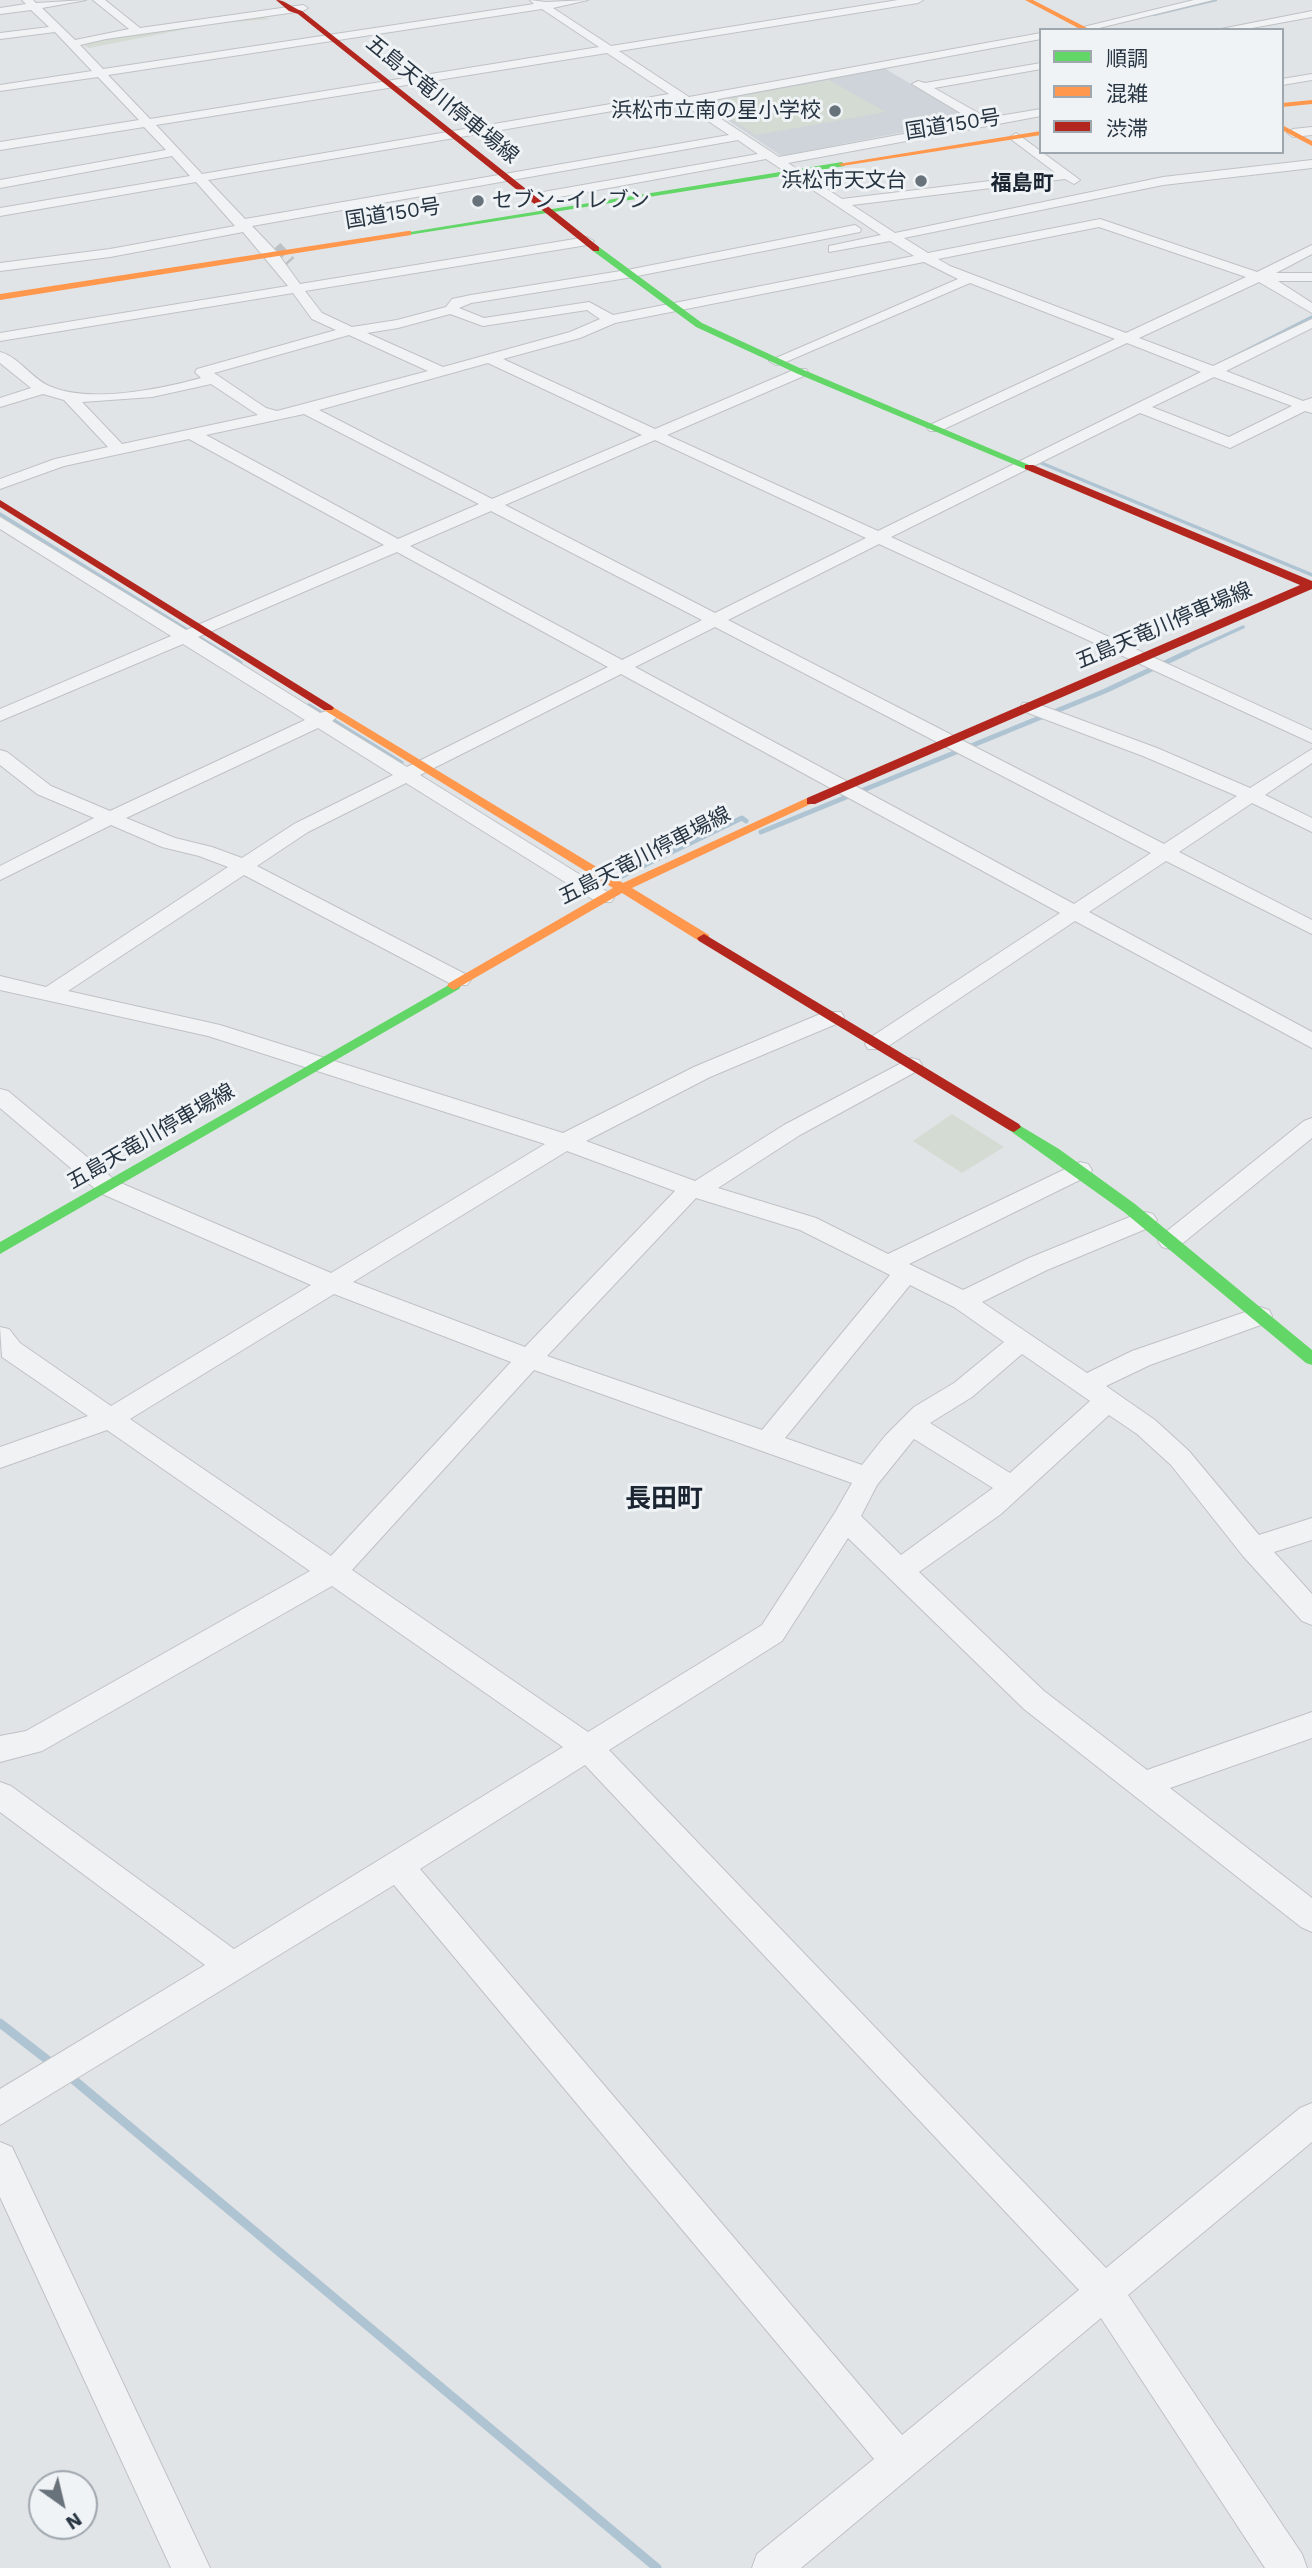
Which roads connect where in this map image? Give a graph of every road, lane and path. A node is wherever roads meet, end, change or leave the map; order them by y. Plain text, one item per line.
1 (81, 0) edge
2 (98, 0) edge
3 (583, 0) edge
4 (918, 0) edge
5 (1028, 0) edge
6 (1208, 0) edge
7 (31, 3) edge
8 (540, 3) edge
9 (293, 6) edge
10 (0, 11) edge
11 (1312, 14) edge
12 (1081, 28) edge
13 (1087, 28) edge
14 (1232, 28) edge
15 (56, 29) junction
16 (137, 31) junction
17 (0, 36) edge
18 (1039, 36) edge
19 (332, 38) junction
20 (73, 44) junction
21 (610, 49) junction
22 (883, 64) junction
23 (1039, 66) edge
24 (99, 73) junction
25 (1312, 76) edge
26 (1284, 82) edge
27 (388, 84) junction
28 (923, 87) junction
29 (0, 88) edge
30 (683, 98) junction
31 (1312, 102) edge
32 (1284, 105) edge
33 (1039, 112) edge
34 (985, 122) junction
35 (146, 123) junction
36 (1286, 130) edge
37 (1312, 131) edge
38 (1039, 133) edge
39 (452, 135) junction
40 (741, 136) junction
41 (1016, 137) junction
42 (1312, 144) edge
43 (0, 146) edge
44 (174, 152) junction
45 (1039, 154) edge
46 (1057, 154) edge
47 (1041, 155) joint
48 (774, 158) junction
49 (1312, 164) edge
50 (794, 172) junction
51 (1068, 175) junction
52 (197, 177) junction
53 (506, 178) junction
54 (0, 184) edge
55 (1094, 195) junction
56 (532, 198) junction
57 (1061, 202) junction
58 (841, 203) junction
59 (548, 210) junction
60 (0, 212) edge
61 (1098, 223) junction
62 (245, 225) junction
63 (873, 225) junction
64 (894, 236) junction
65 (587, 241) junction
66 (138, 248) junction
67 (834, 249) dead end
68 (1312, 249) edge
69 (274, 251) junction
70 (927, 257) junction
71 (290, 262) tunnel mouth
72 (0, 267) edge
73 (166, 271) junction
74 (627, 274) junction
75 (1258, 277) junction
76 (1312, 277) edge
77 (970, 279) junction
78 (302, 288) junction
79 (0, 298) edge
80 (673, 308) junction
81 (1312, 309) edge
82 (451, 310) junction
83 (611, 320) junction
84 (1312, 323) edge
85 (352, 333) junction
86 (0, 337) edge
87 (1127, 339) junction
88 (0, 356) edge
89 (490, 359) junction
90 (776, 361) junction
91 (443, 372) junction
92 (801, 372) junction
93 (1213, 372) junction
94 (213, 379) junction
95 (43, 389) junction
96 (71, 399) junction
97 (0, 403) edge
98 (1309, 406) edge
99 (1140, 408) junction
100 (306, 409) junction
101 (276, 415) junction
102 (935, 428) junction
103 (192, 434) junction
104 (656, 435) junction
105 (118, 449) junction
106 (1023, 464) junction
107 (0, 484) edge
108 (0, 503) edge
109 (494, 505) junction
110 (0, 522) edge
111 (880, 538) junction
112 (398, 545) junction
113 (1311, 585) edge
114 (717, 620) junction
115 (196, 633) junction
116 (1141, 659) junction
117 (623, 667) junction
118 (1029, 707) junction
119 (0, 716) edge
120 (327, 716) junction
121 (1312, 737) edge
122 (950, 741) junction
123 (1312, 755) edge
124 (0, 756) edge
125 (425, 766) junction
126 (407, 774) junction
127 (843, 787) junction
128 (1250, 795) junction
129 (112, 817) junction
130 (1312, 826) edge
131 (1163, 852) junction
132 (243, 866) junction
133 (0, 874) edge
134 (622, 888) junction
135 (604, 898) junction
136 (1074, 911) junction
137 (1312, 928) edge
138 (460, 980) junction
139 (0, 983) edge
140 (50, 994) junction
141 (833, 1017) junction
142 (1312, 1041) edge
143 (876, 1044) junction
144 (316, 1065) junction
145 (911, 1065) junction
146 (0, 1096) edge
147 (1312, 1126) edge
148 (565, 1142) junction
149 (1080, 1170) junction
150 (108, 1187) junction
151 (694, 1189) junction
152 (1145, 1220) junction
153 (1170, 1241) junction
154 (0, 1249) edge
155 (898, 1267) junction
156 (333, 1284) junction
157 (963, 1301) junction
158 (1260, 1316) junction
159 (0, 1336) edge
160 (1022, 1340) junction
161 (528, 1359) junction
162 (1312, 1359) edge
163 (1087, 1384) junction
164 (1109, 1399) junction
165 (111, 1418) junction
166 (912, 1424) junction
167 (768, 1442) junction
168 (0, 1458) edge
169 (868, 1478) junction
170 (1012, 1488) junction
171 (846, 1519) junction
172 (1312, 1529) edge
173 (1253, 1548) junction
174 (900, 1571) junction
175 (333, 1572) junction
176 (1312, 1613) edge
177 (1312, 1725) edge
178 (588, 1748) junction
179 (0, 1749) edge
180 (1143, 1785) junction
181 (0, 1795) edge
182 (398, 1866) junction
183 (1312, 1917) edge
184 (233, 1967) junction
185 (0, 2108) edge
186 (1312, 2120) edge
187 (0, 2159) edge
188 (1105, 2292) junction
189 (900, 2460) junction
190 (191, 2568) edge
191 (771, 2568) edge
192 (1288, 2568) edge

1 - 7 street
2 - 16 street
3 - 8 street
4 - 21 street
5 - 12 main road
6 - 13 street
7 - 10 street
7 - 15 street
8 - 19 street
8 - 21 street
9 - 16 street
9 - 19 main road, 五島天竜川停車場線
11 - 14 street
15 - 17 street
15 - 20 street
16 - 20 street
18 - 22 street
19 - 24 street
19 - 27 main road, 五島天竜川停車場線
20 - 24 street
21 - 27 street
21 - 30 street
22 - 28 street
22 - 30 street
23 - 28 street
24 - 29 street
24 - 35 street
25 - 26 street
27 - 35 street
27 - 39 main road, 五島天竜川停車場線
28 - 34 street
30 - 39 street
30 - 40 street
31 - 32 main road
33 - 34 street
34 - 48 street
35 - 43 street
35 - 44 street
36 - 37 street
36 - 42 main road
38 - 41 main road, 国道150号
39 - 52 street
39 - 53 main road, 五島天竜川停車場線
40 - 48 street
40 - 53 street
41 - 45 street
41 - 50 main road, 国道150号
44 - 52 street
44 - 54 street
46 - 47 street
47 - 51 street
48 - 50 street
48 - 56 street
49 - 55 street
50 - 58 street
50 - 59 main road, 国道150号
51 - 55 street
51 - 58 street
52 - 60 street
52 - 62 street
53 - 56 main road, 五島天竜川停車場線
53 - 62 street
55 - 57 street
56 - 59 main road, 五島天竜川停車場線
57 - 61 street
57 - 64 street
58 - 63 street
59 - 65 main road, 五島天竜川停車場線
59 - 69 main road, 国道150号
61 - 70 street
61 - 75 street
62 - 66 street
62 - 69 street
63 - 64 street
63 - 74 street
64 - 67 street
64 - 70 street
65 - 74 main road, 五島天竜川停車場線
65 - 78 street
66 - 72 street
66 - 73 street
68 - 75 street
69 - 73 main road, 国道150号
69 - 78 street
70 - 77 street
70 - 80 street
71 - 78 street
73 - 79 main road, 国道150号
74 - 80 main road, 五島天竜川停車場線
74 - 82 street
75 - 76 street
75 - 81 street
75 - 87 street
77 - 87 street
77 - 90 street
78 - 85 street
78 - 86 street
80 - 83 street
80 - 90 main road, 五島天竜川停車場線
82 - 83 street
82 - 85 street
83 - 89 street
84 - 93 street
85 - 91 street
85 - 94 street
87 - 93 street
87 - 102 street
88 - 95 street
89 - 91 street
89 - 104 street
90 - 92 main road, 五島天竜川停車場線
91 - 100 street
92 - 102 main road, 五島天竜川停車場線
92 - 104 street
93 - 98 street
93 - 99 street
94 - 96 street
94 - 101 street
95 - 96 street
95 - 97 street
96 - 105 street
98 - 99 street
99 - 106 street
100 - 101 street
100 - 109 street
101 - 103 street
102 - 106 main road, 五島天竜川停車場線
103 - 105 street
103 - 112 street
104 - 109 street
104 - 111 street
105 - 107 street
106 - 111 street
106 - 113 main road, 五島天竜川停車場線
108 - 115 main road
109 - 112 street
109 - 114 street
110 - 115 street
111 - 114 street
111 - 116 street
112 - 115 street
112 - 117 street
113 - 116 main road, 五島天竜川停車場線
114 - 117 street
114 - 122 street
115 - 119 street
115 - 120 street
116 - 118 main road, 五島天竜川停車場線
116 - 121 street
117 - 125 street
117 - 127 street
118 - 122 main road, 五島天竜川停車場線
118 - 128 street
120 - 125 main road
120 - 126 street
120 - 129 street
122 - 127 main road, 五島天竜川停車場線
122 - 131 street
123 - 128 street
124 - 129 street
125 - 126 street
125 - 134 main road
126 - 132 street
126 - 135 street
127 - 134 main road, 五島天竜川停車場線
127 - 136 street
128 - 130 street
128 - 131 street
129 - 132 street
129 - 133 street
131 - 136 street
131 - 137 street
132 - 138 street
132 - 140 street
134 - 135 main road, 五島天竜川停車場線
134 - 141 main road
135 - 138 main road, 五島天竜川停車場線
136 - 142 street
136 - 143 street
138 - 144 main road, 五島天竜川停車場線
139 - 140 street
140 - 144 street
141 - 143 main road
141 - 148 street
143 - 145 main road
144 - 148 street
144 - 150 main road, 五島天竜川停車場線
145 - 149 main road
145 - 151 street
146 - 150 street
147 - 153 street
148 - 151 street
148 - 156 street
149 - 152 main road
149 - 155 street
150 - 154 main road, 五島天竜川停車場線
150 - 156 street
151 - 155 street
151 - 161 street
152 - 153 main road
152 - 157 street
153 - 158 main road
155 - 157 street
155 - 167 street
156 - 161 street
156 - 165 street
157 - 160 street
158 - 162 main road
158 - 163 street
159 - 165 street
160 - 163 street
160 - 166 street
161 - 167 street
161 - 175 street
163 - 164 street
164 - 170 street
164 - 173 street
165 - 168 street
165 - 175 street
166 - 169 street
166 - 170 street
167 - 169 street
169 - 171 street
170 - 174 street
171 - 174 street
171 - 178 street
172 - 173 street
173 - 176 street
174 - 180 street
175 - 178 street
175 - 179 street
177 - 180 street
178 - 182 street
178 - 188 street
180 - 183 street
181 - 184 street
182 - 184 street
182 - 189 street
184 - 185 street
186 - 188 street
187 - 190 street
188 - 189 street
188 - 192 street
189 - 191 street

